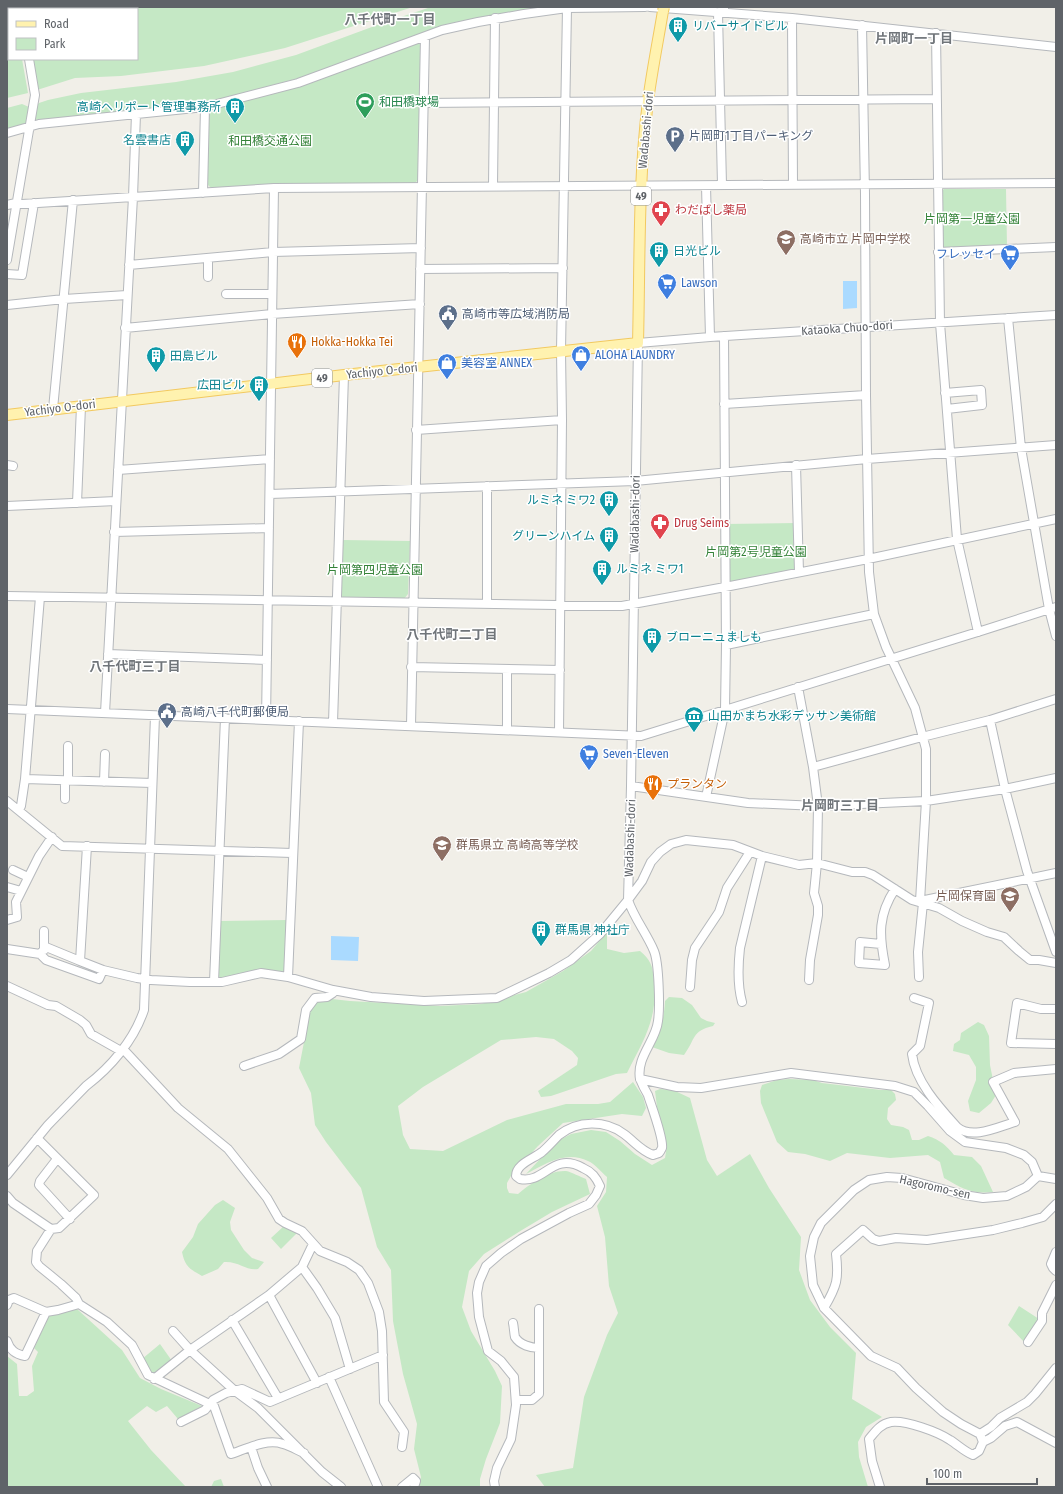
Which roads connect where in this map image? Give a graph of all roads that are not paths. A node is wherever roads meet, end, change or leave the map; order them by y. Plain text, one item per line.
1 (646, 7) edge
2 (650, 7) edge
3 (567, 8) junction
4 (664, 9) edge
5 (721, 10) edge
6 (495, 18) junction
7 (792, 18) junction
8 (862, 25) junction
9 (936, 34) junction
10 (425, 37) junction
11 (1056, 47) edge
12 (29, 60) edge
13 (863, 99) junction
14 (936, 99) junction
15 (792, 100) junction
16 (648, 101) junction
17 (720, 101) junction
18 (494, 102) junction
19 (566, 102) junction
20 (423, 103) junction
21 (205, 107) junction
22 (136, 114) junction
23 (29, 127) junction
24 (7, 133) edge
25 (1056, 182) edge
26 (937, 183) junction
27 (864, 184) junction
28 (722, 185) junction
29 (793, 185) junction
30 (493, 186) junction
31 (564, 186) junction
32 (642, 186) junction
33 (706, 186) junction
34 (422, 187) junction
35 (274, 188) junction
36 (203, 192) junction
37 (132, 197) junction
38 (74, 200) junction
39 (16, 203) junction
40 (34, 203) junction
41 (7, 206) edge
42 (1056, 247) edge
43 (421, 248) junction
44 (273, 252) junction
45 (938, 252) junction
46 (208, 258) junction
47 (7, 260) edge
48 (129, 265) junction
49 (563, 268) junction
50 (420, 269) junction
51 (7, 274) edge
52 (208, 277) dead end
53 (226, 294) dead end
54 (272, 294) junction
55 (127, 295) junction
56 (64, 299) junction
57 (420, 304) junction
58 (7, 305) edge
59 (272, 314) junction
60 (1056, 315) edge
61 (1008, 318) junction
62 (940, 323) junction
63 (867, 327) junction
64 (125, 328) junction
65 (724, 336) junction
66 (710, 337) junction
67 (638, 343) junction
68 (561, 351) junction
69 (418, 368) junction
70 (344, 375) junction
71 (271, 384) junction
72 (945, 393) junction
73 (866, 395) junction
74 (122, 401) junction
75 (724, 404) junction
76 (81, 406) junction
77 (53, 409) junction
78 (947, 409) junction
79 (7, 415) edge
80 (562, 420) junction
81 (416, 430) junction
82 (1056, 445) edge
83 (1021, 448) junction
84 (950, 452) junction
85 (270, 459) junction
86 (867, 459) junction
87 (796, 466) junction
88 (118, 470) junction
89 (724, 472) junction
90 (635, 481) junction
91 (561, 484) junction
92 (487, 486) junction
93 (415, 489) junction
94 (341, 491) junction
95 (270, 494) junction
96 (116, 501) junction
97 (77, 503) junction
98 (7, 506) edge
99 (1056, 519) edge
100 (1034, 523) junction
101 (269, 528) junction
102 (114, 532) junction
103 (957, 540) junction
104 (868, 559) junction
105 (798, 572) junction
106 (725, 587) junction
107 (7, 596) edge
108 (40, 597) junction
109 (111, 598) junction
110 (268, 600) junction
111 (337, 602) junction
112 (412, 603) junction
113 (487, 604) junction
114 (633, 604) junction
115 (560, 606) junction
116 (1053, 608) edge
117 (874, 614) junction
118 (978, 632) junction
119 (1056, 636) edge
120 (726, 645) junction
121 (108, 654) junction
122 (892, 659) junction
123 (267, 660) junction
124 (411, 667) junction
125 (507, 669) junction
126 (560, 670) junction
127 (798, 687) junction
128 (1056, 699) edge
129 (7, 709) edge
130 (30, 710) junction
131 (725, 710) junction
132 (105, 713) junction
133 (155, 716) junction
134 (226, 718) junction
135 (266, 720) junction
136 (990, 720) junction
137 (298, 721) junction
138 (333, 723) junction
139 (411, 726) junction
140 (507, 730) junction
141 (559, 732) junction
142 (632, 736) junction
143 (922, 736) junction
144 (68, 746) dead end
145 (105, 754) dead end
146 (813, 767) junction
147 (1056, 778) edge
148 (25, 779) junction
149 (66, 781) junction
150 (104, 782) junction
151 (152, 784) junction
152 (631, 786) junction
153 (1005, 789) junction
154 (706, 797) junction
155 (65, 799) dead end
156 (7, 801) edge
157 (926, 801) junction
158 (818, 806) junction
159 (18, 810) junction
160 (52, 837) junction
161 (87, 846) junction
162 (150, 849) junction
163 (220, 851) junction
164 (750, 852) junction
165 (292, 853) junction
166 (762, 856) junction
167 (817, 863) junction
168 (13, 870) dead end
169 (1056, 873) edge
170 (28, 877) junction
171 (1030, 880) junction
172 (7, 887) edge
173 (895, 888) junction
174 (21, 891) junction
175 (628, 900) junction
176 (921, 902) junction
177 (7, 920) edge
178 (44, 931) dead end
179 (881, 944) dead end
180 (7, 949) edge
181 (42, 952) junction
182 (1056, 952) edge
183 (80, 960) junction
184 (1056, 963) edge
185 (103, 970) junction
186 (288, 977) junction
187 (919, 977) dead end
188 (145, 979) junction
189 (809, 980) dead end
190 (214, 982) junction
191 (7, 986) edge
192 (690, 987) dead end
193 (333, 990) junction
194 (914, 998) dead end
195 (742, 1002) dead end
196 (1056, 1009) edge
197 (1056, 1044) edge
198 (122, 1050) junction
199 (244, 1066) dead end
200 (1056, 1069) edge
201 (640, 1079) junction
202 (953, 1129) junction
203 (37, 1138) junction
204 (57, 1159) junction
205 (7, 1174) edge
206 (1038, 1176) junction
207 (1056, 1178) edge
208 (7, 1196) edge
209 (1056, 1204) edge
210 (70, 1219) junction
211 (51, 1229) junction
212 (313, 1244) junction
213 (1056, 1252) edge
214 (302, 1267) junction
215 (1056, 1271) edge
216 (1056, 1285) edge
217 (269, 1295) junction
218 (79, 1304) junction
219 (7, 1305) edge
220 (824, 1308) junction
221 (539, 1309) dead end
222 (46, 1312) junction
223 (232, 1320) junction
224 (513, 1323) dead end
225 (173, 1331) dead end
226 (7, 1342) edge
227 (1028, 1342) dead end
228 (539, 1348) junction
229 (190, 1350) junction
230 (383, 1355) junction
231 (1056, 1368) edge
232 (350, 1369) junction
233 (329, 1377) junction
234 (154, 1379) junction
235 (317, 1383) junction
236 (235, 1391) junction
237 (278, 1398) junction
238 (516, 1400) junction
239 (209, 1404) junction
240 (182, 1422) dead end
241 (982, 1438) junction
242 (1056, 1443) edge
243 (402, 1446) dead end
244 (251, 1447) junction
245 (304, 1453) junction
246 (267, 1487) edge
247 (341, 1487) edge
248 (378, 1487) edge
249 (402, 1487) edge
250 (414, 1487) edge
251 (495, 1487) edge
252 (880, 1487) edge

1 - 3 street
2 - 5 street
3 - 6 street
3 - 19 street
4 - 16 main road, Wadabashi-dori / 49
5 - 7 street
5 - 17 street
6 - 10 street
6 - 18 street
7 - 8 street
7 - 15 street
8 - 9 street
8 - 13 street
9 - 11 street
9 - 14 street
10 - 20 street
10 - 21 street
12 - 23 street
13 - 14 street
13 - 15 street
13 - 27 street
14 - 26 street
15 - 17 street
15 - 29 street
16 - 17 street
16 - 19 street
16 - 32 main road, Wadabashi-dori / 49
17 - 28 street
18 - 19 street
18 - 20 street
18 - 30 street
19 - 31 street
20 - 34 street
21 - 22 street
21 - 36 street
22 - 23 street
22 - 37 street
23 - 24 street
23 - 39 street
25 - 26 street
26 - 27 street
26 - 45 street
27 - 29 street
27 - 63 street
28 - 29 street
28 - 33 street
30 - 31 street
30 - 34 street
31 - 32 street
31 - 49 street
32 - 33 street
32 - 67 main road, Wadabashi-dori / 49
33 - 66 street
34 - 35 street
34 - 43 street
35 - 36 street
35 - 44 street
36 - 37 street
37 - 38 street
37 - 48 street
38 - 40 street
38 - 56 street
39 - 40 street
39 - 41 street
39 - 47 street
40 - 51 street
42 - 45 street
43 - 44 street
43 - 50 street
44 - 46 street
44 - 54 street
45 - 62 street
46 - 48 street
46 - 52 street
48 - 55 street
49 - 50 street
49 - 68 street
50 - 57 street
53 - 54 street
54 - 59 street
55 - 56 street
55 - 64 street
56 - 58 street
56 - 77 street
57 - 59 street
57 - 69 street
59 - 64 street
59 - 71 street
60 - 61 street, Kataoka Chuo-dori
61 - 62 street, Kataoka Chuo-dori
61 - 83 street
62 - 63 street, Kataoka Chuo-dori
62 - 72 street
63 - 65 street, Kataoka Chuo-dori
63 - 73 street
64 - 74 street
65 - 66 street, Kataoka Chuo-dori
65 - 75 street
66 - 67 street, Kataoka Chuo-dori
67 - 68 main road, Yachiyo O-dori / 49
67 - 90 street, Wadabashi-dori
68 - 69 main road, Yachiyo O-dori / 49
68 - 80 street
69 - 70 main road, Yachiyo O-dori / 49
69 - 81 street
70 - 71 main road, Yachiyo O-dori / 49
70 - 94 street
71 - 74 main road, Yachiyo O-dori / 49
71 - 85 street
72 - 78 street
72 - 78 street
73 - 75 street
73 - 86 street
74 - 76 main road, Yachiyo O-dori / 49
74 - 88 street
75 - 89 street
76 - 77 main road, Yachiyo O-dori / 49
76 - 97 street
77 - 79 main road, Yachiyo O-dori / 49
78 - 84 street
80 - 81 street
80 - 91 street
81 - 93 street
82 - 83 street
83 - 84 street
83 - 100 street
84 - 86 street
84 - 103 street
85 - 88 street
85 - 95 street
86 - 87 street
86 - 104 street
87 - 89 street
87 - 105 street
88 - 96 street
89 - 90 street
89 - 106 street
90 - 91 street
90 - 114 street, Wadabashi-dori
91 - 92 street
91 - 115 street
92 - 93 street
92 - 113 street
93 - 94 street
93 - 112 street
94 - 95 street
94 - 111 street
95 - 101 street
96 - 97 street
96 - 102 street
97 - 98 street
99 - 100 street
100 - 103 street
100 - 116 street
101 - 102 street
101 - 110 street
102 - 109 street
103 - 104 street
103 - 118 street
104 - 105 street
104 - 117 street
105 - 106 street
106 - 114 street
106 - 120 street
107 - 108 street
108 - 109 street
108 - 130 street
109 - 110 street
109 - 121 street
110 - 111 street
110 - 123 street
111 - 112 street
111 - 138 street
112 - 113 street
112 - 124 street
113 - 115 street
114 - 115 street
114 - 142 street, Wadabashi-dori
115 - 126 street
116 - 118 street
116 - 119 street
117 - 120 street
117 - 122 street
118 - 122 street
120 - 131 street
121 - 123 street
121 - 132 street
122 - 127 street
122 - 143 street
123 - 135 street
124 - 125 street
124 - 139 street
125 - 126 street
125 - 140 street
126 - 141 street
127 - 131 street
127 - 146 street
128 - 136 street
129 - 130 street
130 - 132 street
130 - 148 street
131 - 142 street
131 - 154 street
132 - 133 street
133 - 134 street
133 - 151 street
134 - 135 street
134 - 163 street
135 - 137 street
136 - 143 street
136 - 153 street
137 - 138 street
137 - 165 street
138 - 139 street
139 - 140 street
140 - 141 street
141 - 142 street
142 - 152 street, Wadabashi-dori
143 - 146 street
143 - 157 street
144 - 149 street
145 - 150 street
146 - 158 street
147 - 153 street
148 - 149 street
148 - 159 street
149 - 150 street
149 - 155 street
150 - 151 street
151 - 162 street
152 - 154 street
152 - 175 street, Wadabashi-dori
153 - 157 street
153 - 171 street
154 - 158 street
156 - 159 street
157 - 158 street
157 - 176 street
158 - 167 street
159 - 160 street
160 - 161 street
160 - 170 street
161 - 162 street
161 - 183 street
162 - 163 street
162 - 188 street
163 - 165 street
163 - 190 street
164 - 166 street
164 - 175 street
164 - 192 street
165 - 186 street
166 - 167 street
166 - 195 street
167 - 173 street
167 - 189 street
168 - 170 street
169 - 171 street
170 - 174 street
171 - 176 street
171 - 182 street
172 - 174 street
173 - 176 street
173 - 179 street
174 - 177 street
175 - 193 street
175 - 201 street, Wadabashi-dori
176 - 184 street
176 - 187 street
178 - 181 street
180 - 181 street
181 - 183 street
181 - 185 street
183 - 185 street
185 - 188 street
186 - 190 street
186 - 193 street
188 - 190 street
188 - 198 street
191 - 198 street
193 - 199 street
194 - 202 street
196 - 197 street
198 - 203 street
198 - 212 street
200 - 202 street
201 - 202 street
201 - 238 street
202 - 206 street
203 - 204 street
203 - 205 street
204 - 210 street
204 - 210 street
206 - 207 street
206 - 220 street, Hagoromo-sen
208 - 211 street
209 - 220 street
210 - 211 street
211 - 218 street
212 - 214 street
212 - 230 street
213 - 215 street
214 - 217 street
214 - 232 street
216 - 227 street
217 - 223 street
217 - 235 street
218 - 222 street
218 - 234 street
219 - 222 street
220 - 241 street, Hagoromo-sen
221 - 228 street
222 - 226 street
223 - 229 street
223 - 237 street
224 - 228 street
225 - 229 street
228 - 238 street
229 - 234 street
229 - 236 street
230 - 232 street
230 - 243 street
231 - 241 street
232 - 233 street
233 - 235 street
233 - 248 street
234 - 239 street
235 - 237 street
236 - 237 street
236 - 239 street
236 - 245 street
238 - 251 street
239 - 240 street
239 - 244 street
241 - 242 street
241 - 252 street
244 - 245 street
244 - 246 street
245 - 247 street
249 - 250 street

